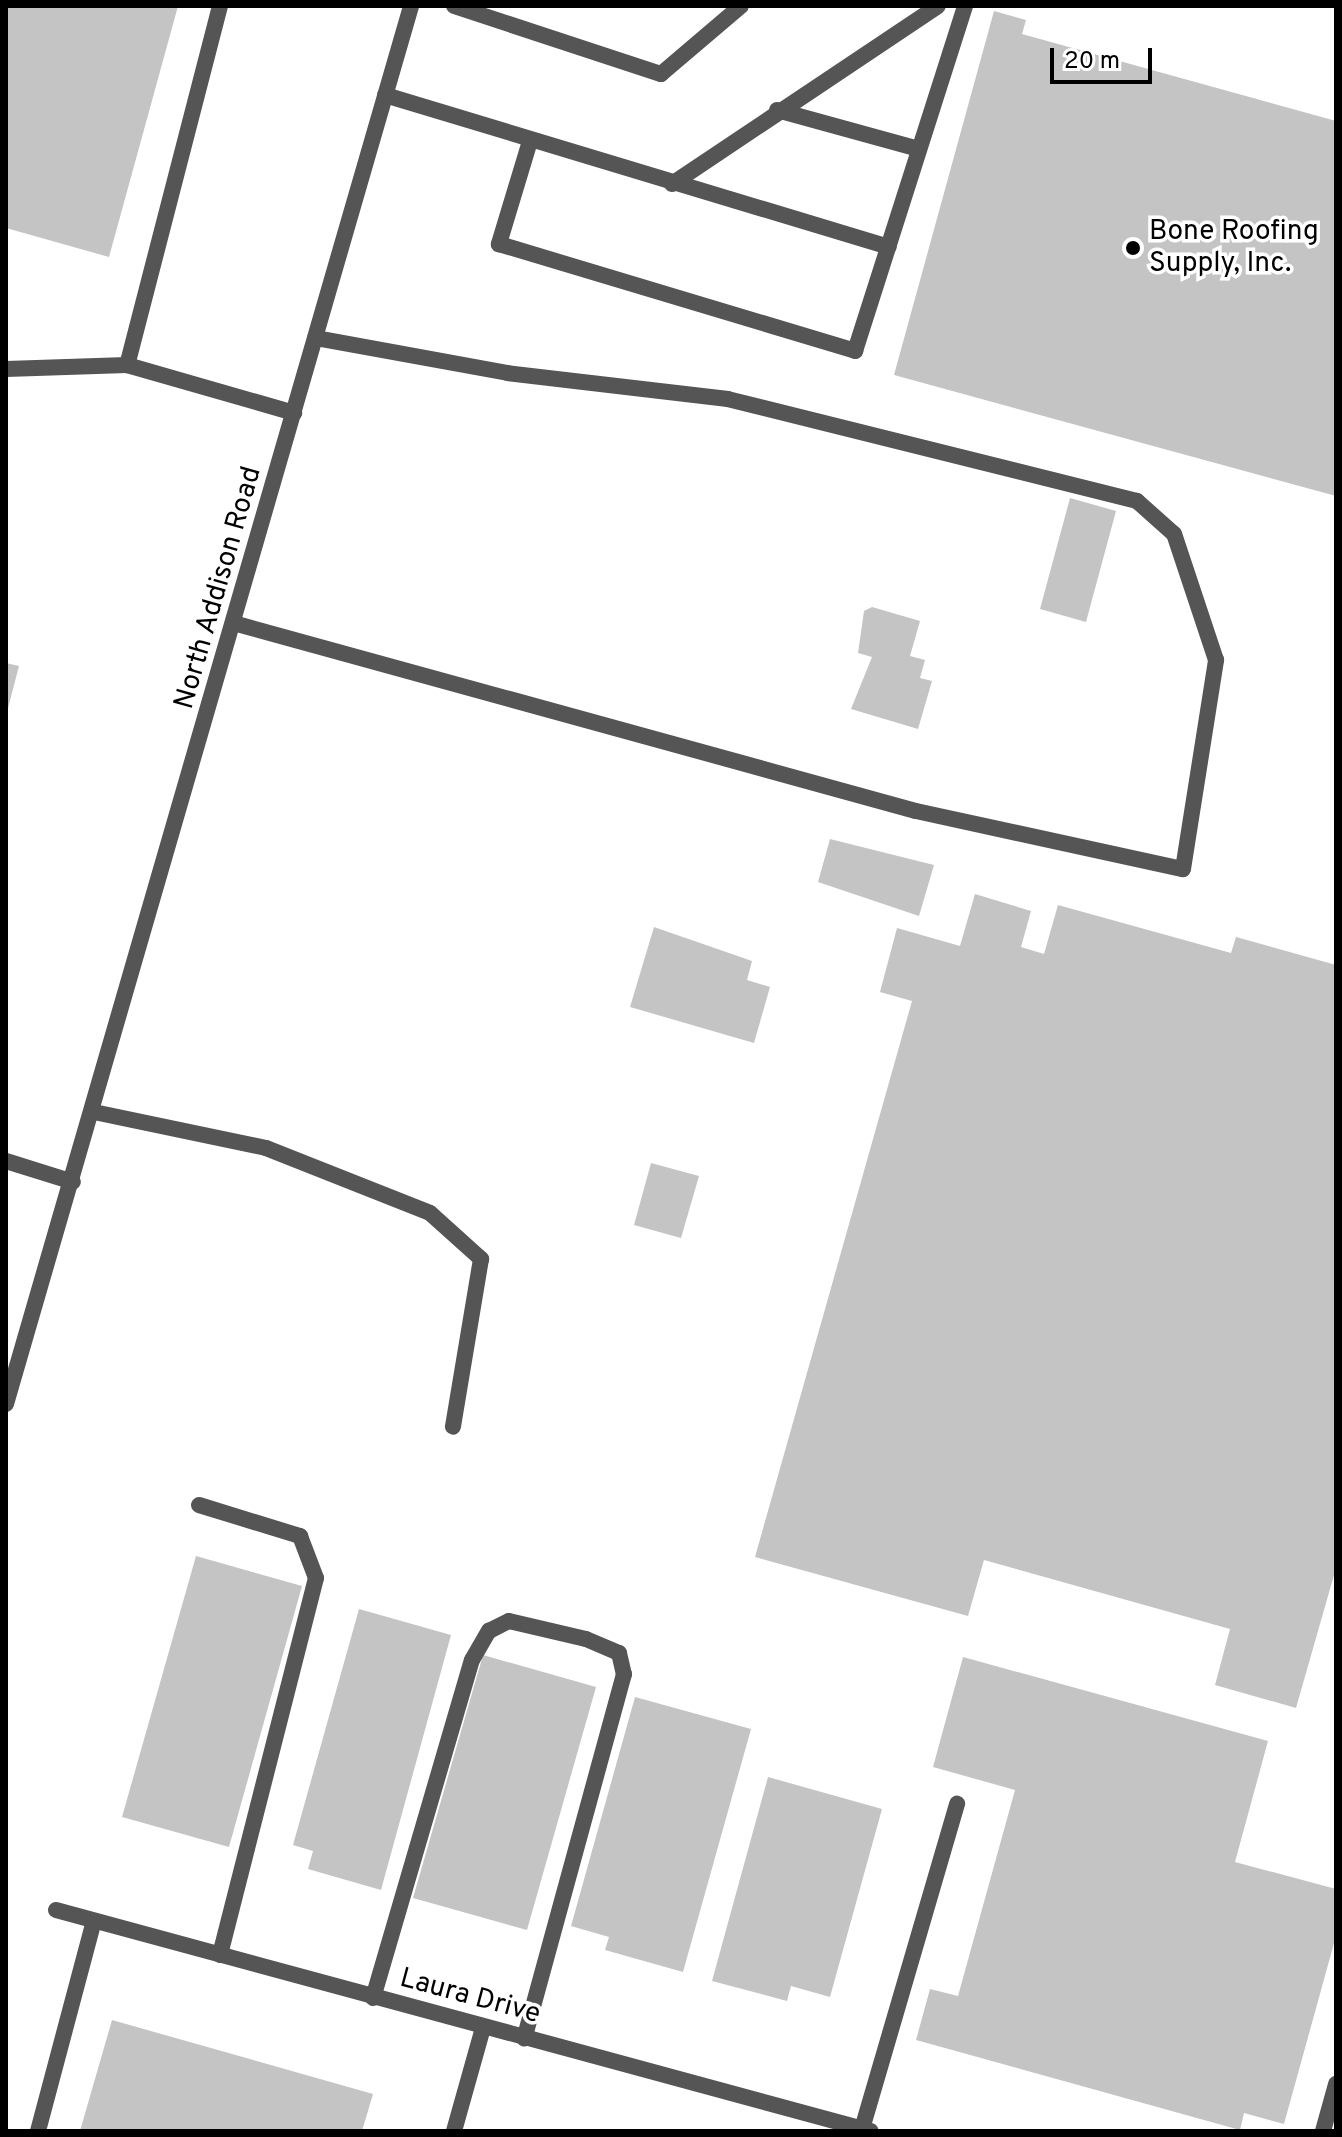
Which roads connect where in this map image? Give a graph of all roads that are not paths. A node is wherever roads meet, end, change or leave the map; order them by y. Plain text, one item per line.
1 (220, 6) edge
2 (411, 6) edge
3 (454, 6) edge
4 (741, 6) edge
5 (938, 6) edge
6 (965, 6) edge
7 (385, 95) junction
8 (777, 110) junction
9 (530, 141) junction
10 (919, 149) junction
11 (672, 184) junction
12 (889, 247) junction
13 (315, 338) junction
14 (127, 365) junction
15 (6, 369) edge
16 (294, 413) junction
17 (237, 624) junction
18 (94, 1112) junction
19 (6, 1161) edge
20 (73, 1182) junction
21 (6, 1404) edge
22 (453, 1427) dead end
23 (199, 1505) dead end
24 (957, 1804) dead end
25 (56, 1910) dead end
26 (94, 1921) junction
27 (220, 1955) junction
28 (373, 1998) junction
29 (483, 2028) junction
30 (524, 2039) junction
31 (1336, 2084) edge
32 (866, 2130) edge
33 (38, 2131) edge
34 (454, 2131) edge
35 (1323, 2131) edge

1 - 14 street
2 - 7 street, North Addison Road
3 - 4 street
5 - 8 street
6 - 10 street
7 - 9 street
7 - 13 street, North Addison Road
8 - 10 street
8 - 11 street
9 - 11 street
9 - 12 street
10 - 12 street
11 - 12 street
13 - 16 street, North Addison Road
13 - 17 street
14 - 15 street
14 - 16 street
16 - 17 street, North Addison Road
17 - 18 street, North Addison Road
18 - 20 street, North Addison Road
18 - 22 street
19 - 20 street
20 - 21 street, North Addison Road
23 - 27 street
24 - 32 street
25 - 26 street, Laura Drive
26 - 27 street, Laura Drive
26 - 33 street
27 - 28 street, Laura Drive
28 - 29 street, Laura Drive
28 - 30 street
29 - 30 street, Laura Drive
29 - 34 street
30 - 32 street, Laura Drive
31 - 35 street

